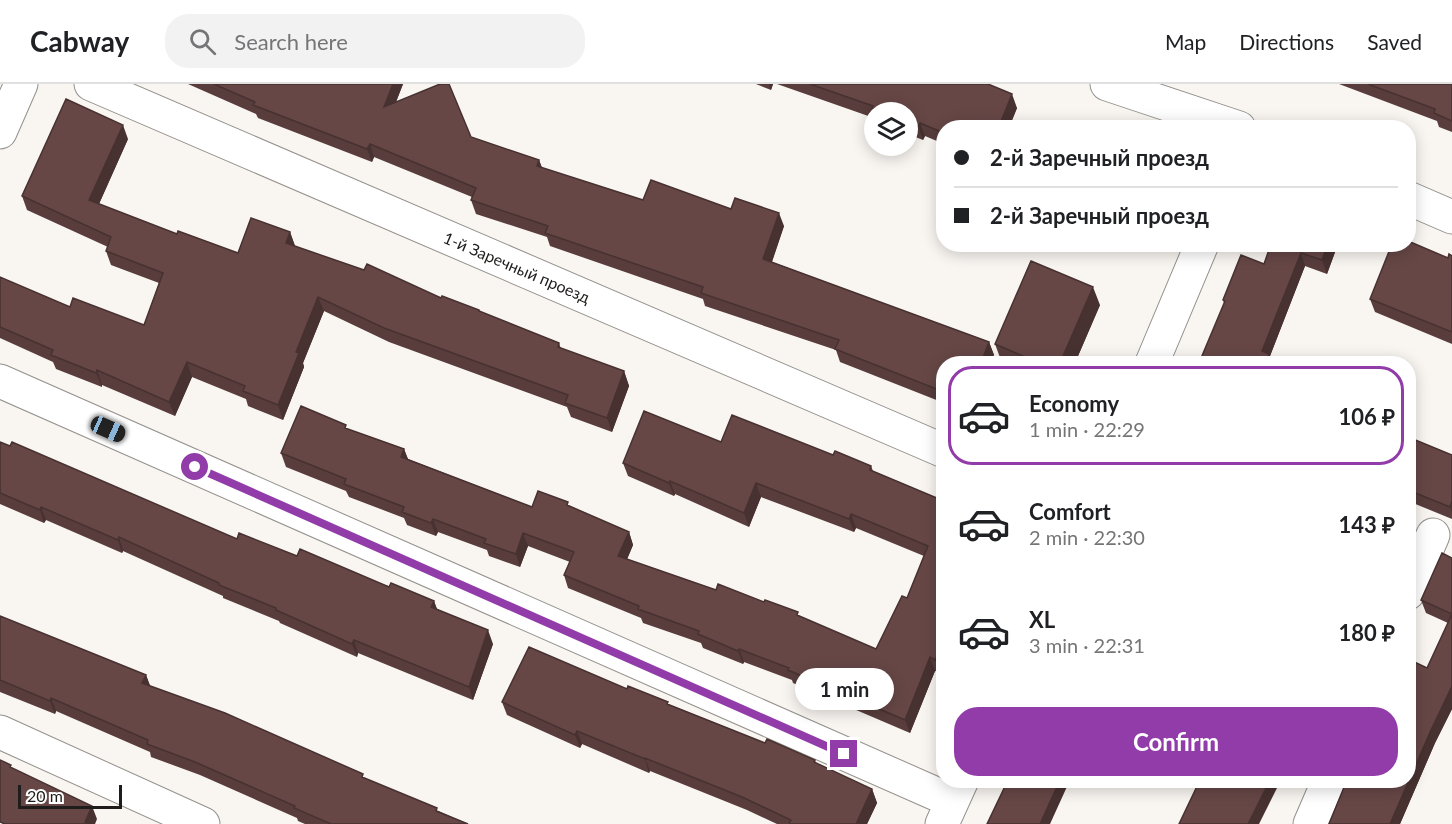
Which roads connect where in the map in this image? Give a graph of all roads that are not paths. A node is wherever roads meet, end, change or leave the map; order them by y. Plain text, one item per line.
1 (21, 84) edge
2 (91, 84) edge
3 (1107, 84) edge
4 (1215, 120) edge
5 (0, 132) edge
6 (1416, 201) edge
7 (1452, 216) edge
8 (1199, 252) edge
9 (1155, 356) edge
10 (0, 381) edge
11 (936, 448) edge
12 (1431, 534) edge
13 (1416, 572) edge
14 (0, 732) edge
15 (1326, 788) edge
16 (952, 802) edge
17 (203, 824) edge
18 (1310, 824) edge

1 - 5 street
2 - 11 street, 1-й Заречный проезд
3 - 4 street
6 - 7 street
8 - 9 street
10 - 16 street
12 - 13 street
14 - 17 street
15 - 18 street

